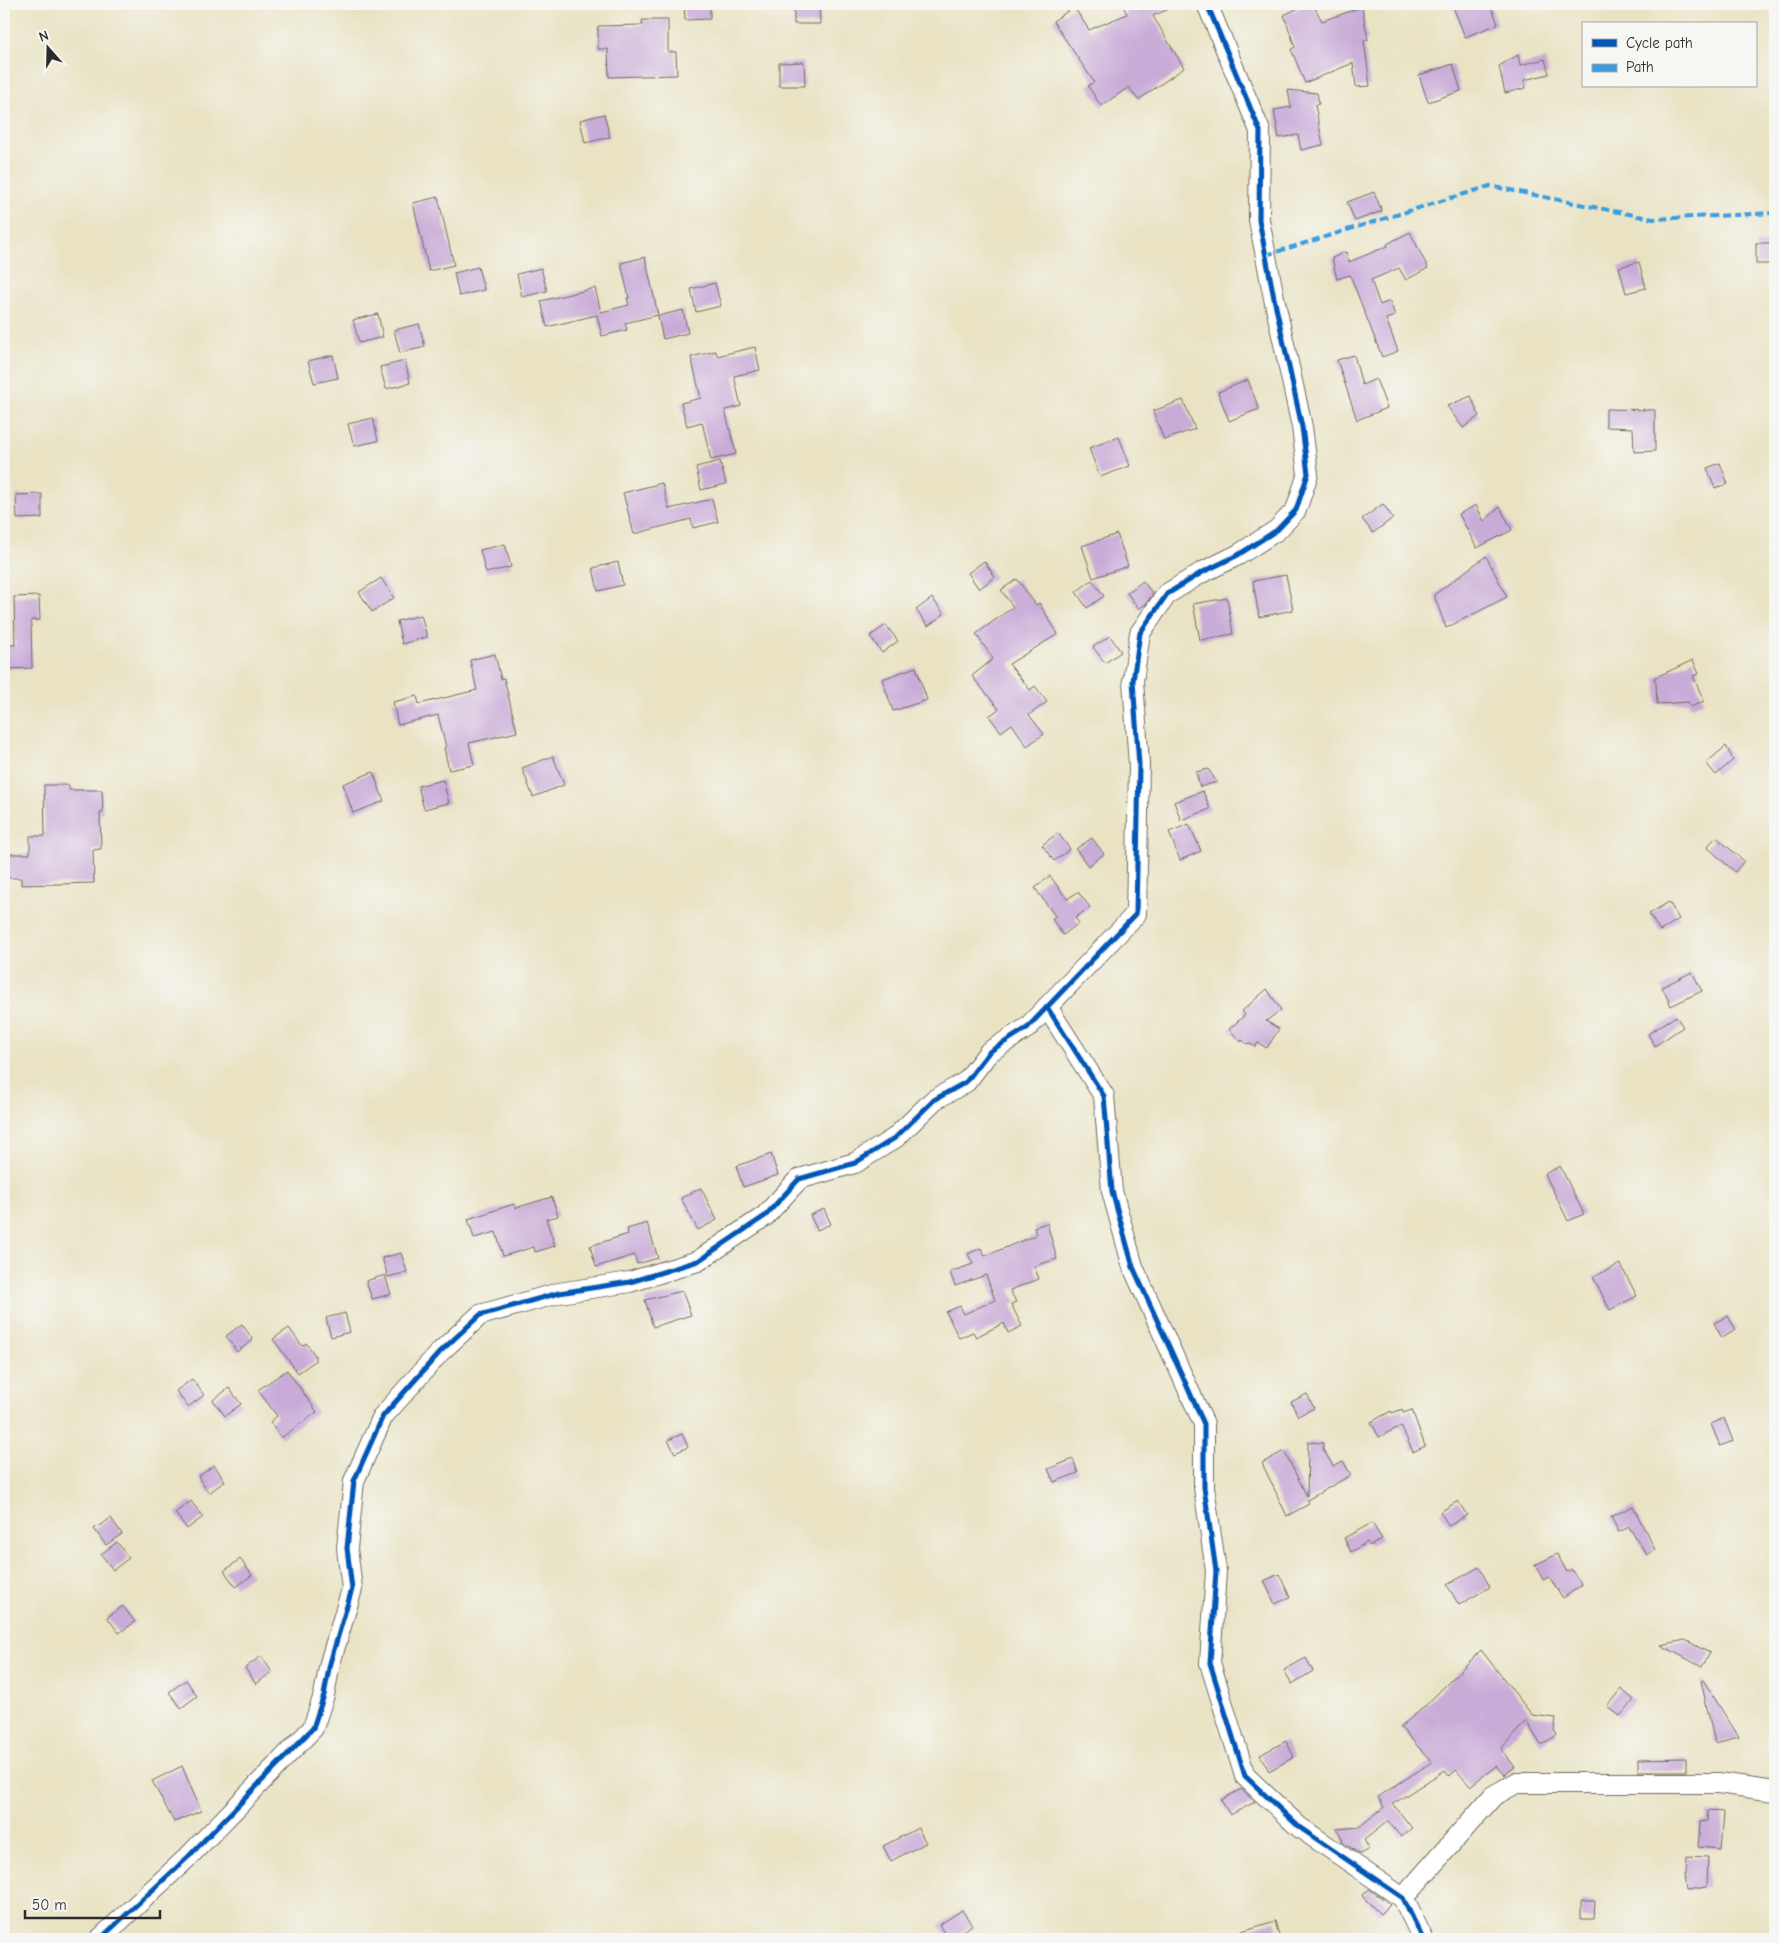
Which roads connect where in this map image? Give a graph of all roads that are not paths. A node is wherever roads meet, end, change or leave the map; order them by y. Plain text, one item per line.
1 (1207, 4) edge
2 (1046, 1007) junction
3 (1775, 1791) edge
4 (1403, 1898) junction
5 (100, 1939) edge
6 (1423, 1939) edge

1 - 2 street
2 - 4 street
2 - 5 street
3 - 4 street
4 - 6 street

